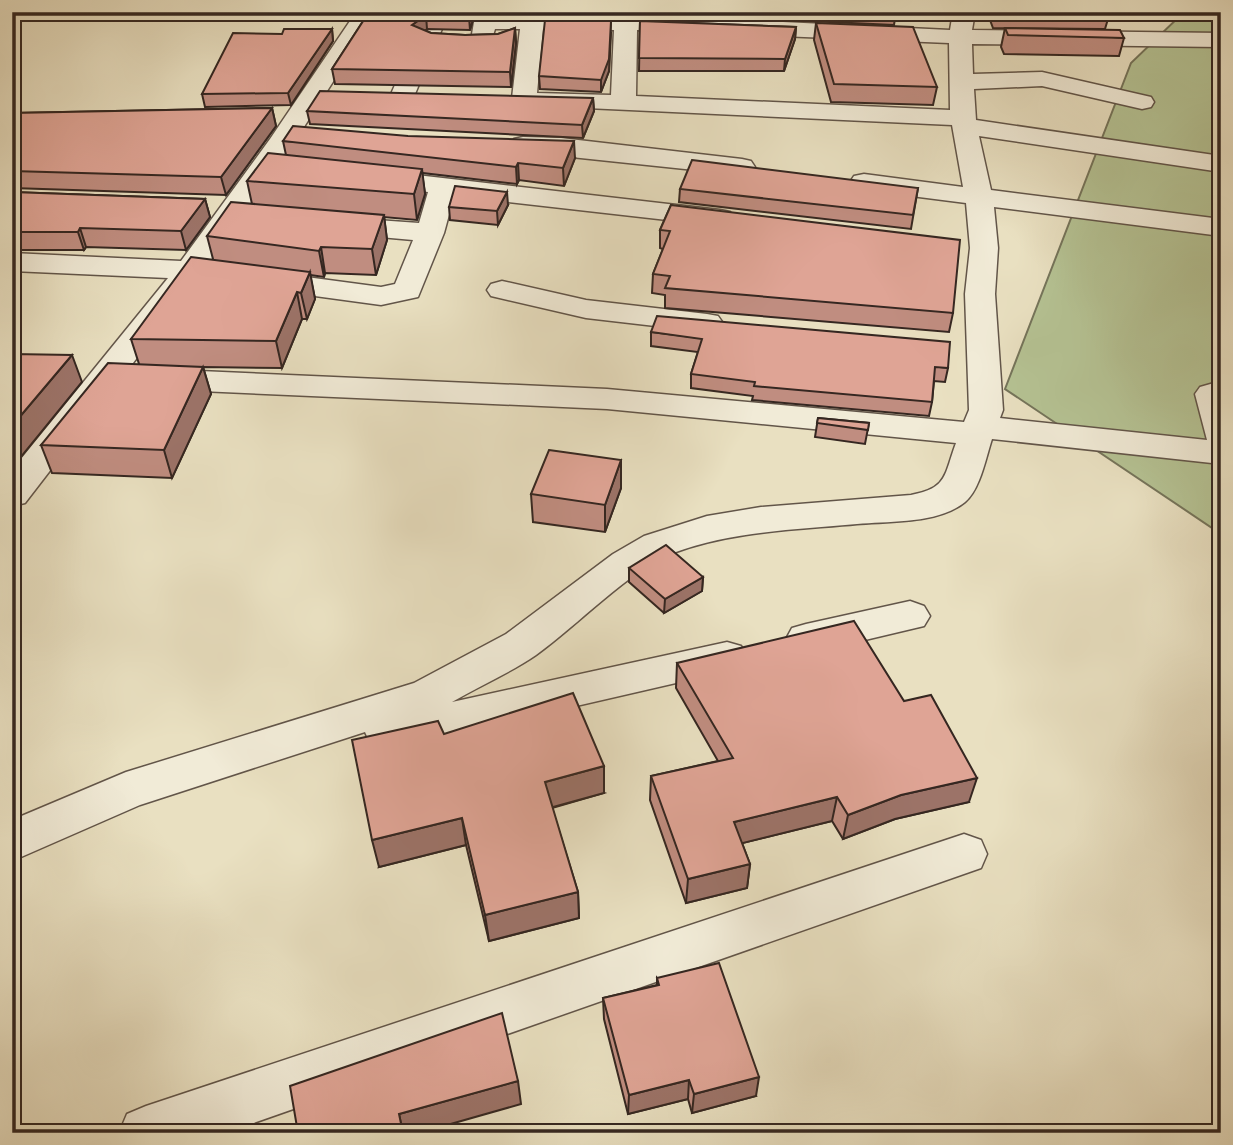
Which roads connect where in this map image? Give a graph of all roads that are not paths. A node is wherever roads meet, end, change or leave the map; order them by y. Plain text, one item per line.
1 (363, 12) edge
2 (438, 12) edge
3 (1112, 12) edge
4 (626, 23) junction
5 (962, 24) edge
6 (484, 25) edge
7 (532, 31) junction
8 (1114, 38) junction
9 (427, 39) junction
10 (1221, 40) edge
11 (962, 82) junction
12 (378, 94) edge
13 (403, 94) junction
14 (430, 95) edge
15 (497, 97) edge
16 (524, 98) junction
17 (1142, 102) dead end
18 (623, 103) junction
19 (964, 122) junction
20 (492, 144) edge
21 (1221, 164) edge
22 (761, 170) edge
23 (348, 176) edge
24 (840, 179) edge
25 (443, 186) junction
26 (979, 197) junction
27 (197, 206) edge
28 (241, 214) junction
29 (748, 221) edge
30 (310, 223) edge
31 (1221, 228) edge
32 (430, 233) junction
33 (12, 262) edge
34 (191, 270) junction
35 (502, 290) dead end
36 (737, 325) edge
37 (77, 370) dead end
38 (112, 374) junction
39 (1221, 391) edge
40 (978, 430) junction
41 (1221, 435) edge
42 (1221, 453) edge
43 (12, 494) edge
44 (910, 616) dead end
45 (126, 791) junction
46 (12, 841) edge
47 (964, 854) dead end
48 (146, 1133) edge

1 - 28 street
2 - 9 street
3 - 8 street
4 - 5 street
4 - 7 street
4 - 18 street
5 - 8 street
5 - 11 street
6 - 7 street
6 - 9 street
7 - 16 street
8 - 10 street
9 - 13 street
11 - 17 street
11 - 19 street
12 - 13 street
13 - 14 street
15 - 16 street
16 - 18 street
18 - 19 street
19 - 21 street
19 - 26 street
20 - 22 street
23 - 25 street
24 - 26 street
25 - 29 street
25 - 32 street
26 - 31 street
26 - 40 street
27 - 28 street
28 - 34 street
30 - 32 street
32 - 34 street
33 - 34 street
34 - 38 street
35 - 36 street
37 - 38 street
38 - 40 street
38 - 43 street
39 - 41 street
40 - 42 street
40 - 45 street
44 - 45 street
45 - 46 street
47 - 48 street

